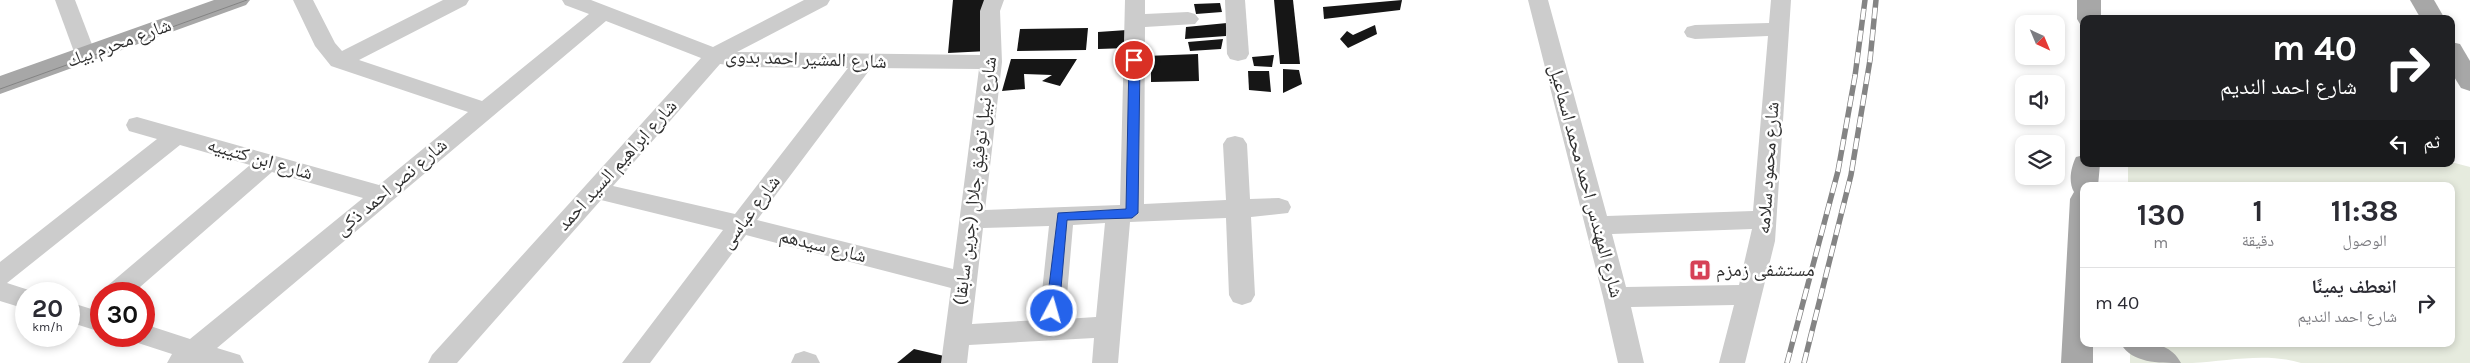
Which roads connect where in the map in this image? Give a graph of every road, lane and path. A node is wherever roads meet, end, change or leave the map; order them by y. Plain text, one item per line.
1 (65, 0) edge
2 (238, 0) edge
3 (304, 0) edge
4 (459, 0) edge
5 (572, 0) edge
6 (820, 0) edge
7 (994, 0) edge
8 (1235, 0) edge
9 (1538, 0) edge
10 (1781, 0) edge
11 (2089, 0) edge
12 (2422, 0) edge
13 (1135, 11) edge
14 (603, 12) junction
15 (2089, 15) edge
16 (2431, 15) edge
17 (1188, 19) dead end
18 (1778, 29) junction
19 (1695, 32) dead end
20 (1238, 54) dead end
21 (85, 55) junction
22 (715, 56) junction
23 (2455, 57) edge
24 (340, 61) junction
25 (865, 61) junction
26 (991, 62) junction
27 (2470, 82) edge
28 (0, 86) edge
29 (485, 110) junction
30 (137, 125) dead end
31 (176, 136) junction
32 (1235, 144) dead end
33 (269, 162) junction
34 (2086, 167) edge
35 (2084, 182) edge
36 (595, 190) junction
37 (382, 195) junction
38 (1279, 207) dead end
39 (1238, 209) junction
40 (1125, 214) junction
41 (1062, 216) junction
42 (970, 220) junction
43 (1765, 220) junction
44 (741, 224) junction
45 (1597, 225) junction
46 (963, 281) junction
47 (129, 282) edge
48 (8, 293) edge
49 (1242, 295) dead end
50 (1751, 295) junction
51 (1616, 297) junction
52 (2080, 316) edge
53 (1108, 327) junction
54 (1051, 330) junction
55 (957, 335) junction
56 (155, 341) edge
57 (2141, 347) edge
58 (187, 357) edge
59 (231, 363) edge
60 (440, 363) edge
61 (635, 363) edge
62 (954, 363) edge
63 (1105, 363) edge
64 (1631, 363) edge
65 (1732, 363) edge
66 (2077, 363) edge
67 (2165, 363) edge

1 - 21 street
2 - 21 main road, شارع محرم بيك
3 - 24 street
4 - 24 street
5 - 14 street, شارع المشير احمد بدوى
6 - 22 street, شارع ابراهيم السيد احمد
7 - 26 street, شارع نبيل توفيق جلال (جرين سابقا)
8 - 20 street
9 - 45 street, شارع المهندس احمد محمد اسماعيل
10 - 18 street, شارع محمود سلامه
11 - 15 main road
12 - 16 main road
13 - 17 street
13 - 40 street
14 - 22 street, شارع المشير احمد بدوى
14 - 29 street, شارع نصر احمد ذكى
18 - 19 street
18 - 43 street, شارع محمود سلامه
21 - 28 main road, شارع محرم بيك
22 - 25 street, شارع المشير احمد بدوى
22 - 36 street, شارع ابراهيم السيد احمد
23 - 27 main road
24 - 29 street
25 - 26 street, شارع المشير احمد بدوى
25 - 44 street, شارع عباسى
26 - 42 street, شارع نبيل توفيق جلال (جرين سابقا)
29 - 37 street, شارع نصر احمد ذكى
30 - 31 street, شارع ابن كتيبيه
31 - 33 street, شارع ابن كتيبيه
31 - 48 street
32 - 39 street
33 - 37 street, شارع ابن كتيبيه
33 - 47 street
34 - 35 main road
36 - 44 street, شارع سيدهم
36 - 60 street, شارع ابراهيم السيد احمد
37 - 58 street, شارع نصر احمد ذكى
38 - 39 street
39 - 40 street
39 - 49 street
40 - 41 street
40 - 53 street
41 - 42 street
41 - 54 street
42 - 46 street, شارع نبيل توفيق جلال (جرين سابقا)
43 - 45 street
43 - 50 street, شارع محمود سلامه
44 - 46 street, شارع سيدهم
44 - 61 street, شارع عباسى
45 - 51 street, شارع المهندس احمد محمد اسماعيل
46 - 55 street, شارع نبيل توفيق جلال (جرين سابقا)
50 - 51 street
50 - 65 street, شارع محمود سلامه
51 - 64 street, شارع المهندس احمد محمد اسماعيل
52 - 66 main road
53 - 54 street
53 - 63 street
54 - 55 street
55 - 62 street, شارع نبيل توفيق جلال (جرين سابقا)
56 - 58 street
57 - 67 main road
58 - 59 street

